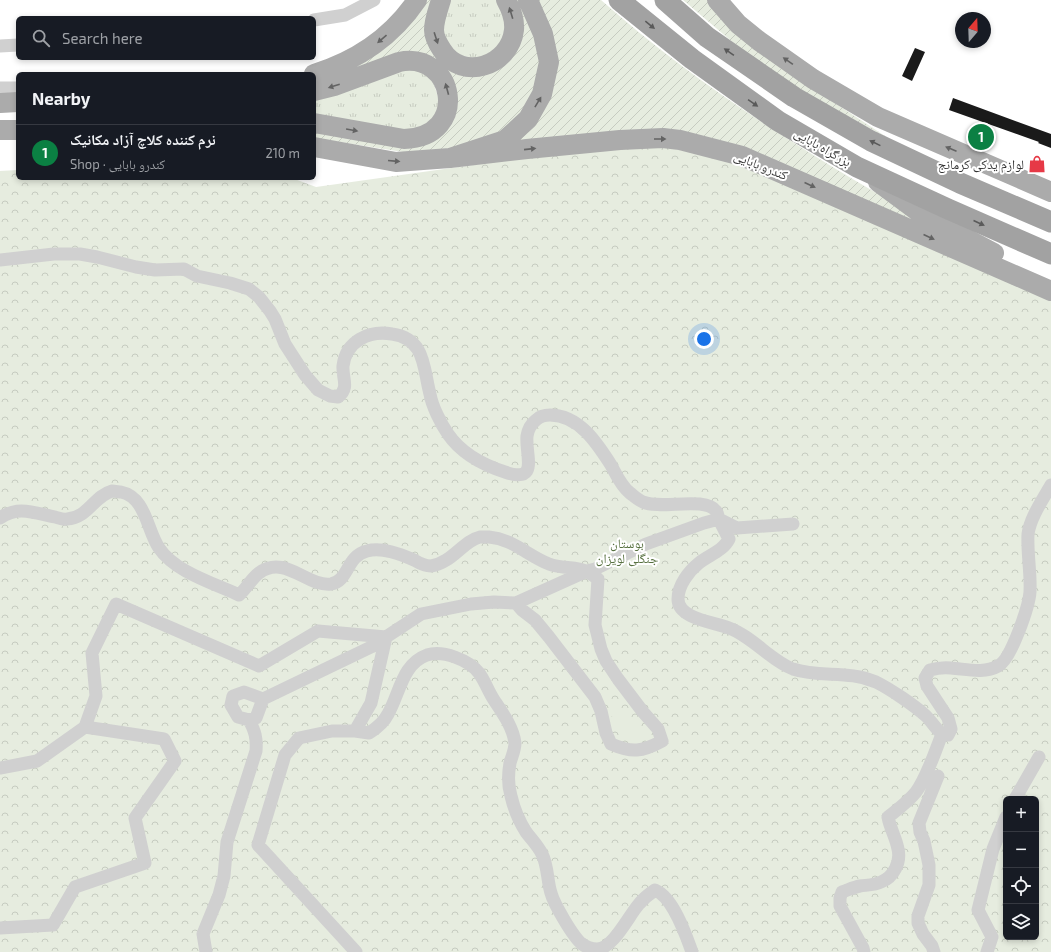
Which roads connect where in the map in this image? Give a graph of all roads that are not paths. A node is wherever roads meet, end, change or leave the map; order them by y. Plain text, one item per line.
1 (374, 0) edge
2 (417, 0) edge
3 (441, 0) edge
4 (506, 0) edge
5 (528, 0) edge
6 (619, 0) edge
7 (665, 0) edge
8 (717, 0) edge
9 (316, 20) edge
10 (16, 45) edge
11 (0, 46) edge
12 (316, 73) edge
13 (813, 79) junction
14 (0, 88) edge
15 (16, 88) edge
16 (316, 90) edge
17 (16, 102) edge
18 (0, 103) edge
19 (316, 123) edge
20 (0, 130) edge
21 (16, 130) edge
22 (316, 148) edge
23 (450, 158) junction
24 (857, 167) junction
25 (960, 183) junction
26 (1051, 192) edge
27 (1051, 222) edge
28 (1051, 254) edge
29 (0, 260) edge
30 (1051, 286) edge
31 (1051, 292) edge
32 (1051, 485) edge
33 (0, 518) edge
34 (719, 519) junction
35 (793, 524) dead end
36 (587, 572) junction
37 (516, 603) junction
38 (386, 636) junction
39 (263, 699) junction
40 (249, 720) junction
41 (85, 727) junction
42 (355, 731) junction
43 (942, 734) junction
44 (1039, 757) dead end
45 (0, 768) edge
46 (938, 776) dead end
47 (1017, 796) edge
48 (1003, 824) edge
49 (0, 928) edge
50 (206, 952) edge
51 (356, 952) edge
52 (692, 952) edge
53 (864, 952) edge
54 (934, 952) edge
55 (987, 952) edge

1 - 9 street
2 -> 12 main road
3 -> 4 main road
23 -> 5 main road
6 -> 24 highway, بزرگراه بابایی
25 -> 7 highway
13 -> 8 main road
10 - 11 street
13 - 25 main road
26 -> 13 main road
14 - 15 street
19 -> 16 main road
17 - 18 main road
20 - 21 main road
22 -> 23 main road
23 -> 31 main road, کندرو بابایی
24 -> 28 highway, بزرگراه بابایی
24 - 30 main road
25 - 27 highway
29 - 34 street
32 - 43 street
33 - 36 street
34 - 35 street
34 - 36 street
34 - 43 street
36 - 37 street
36 - 37 street
37 - 38 street
38 - 39 street
38 - 41 street
38 - 42 street
39 - 40 street
39 - 40 street
40 - 50 street
41 - 45 street
41 - 49 street
42 - 51 street
42 - 52 street
43 - 53 street
44 - 47 street
46 - 54 street
48 - 55 street

